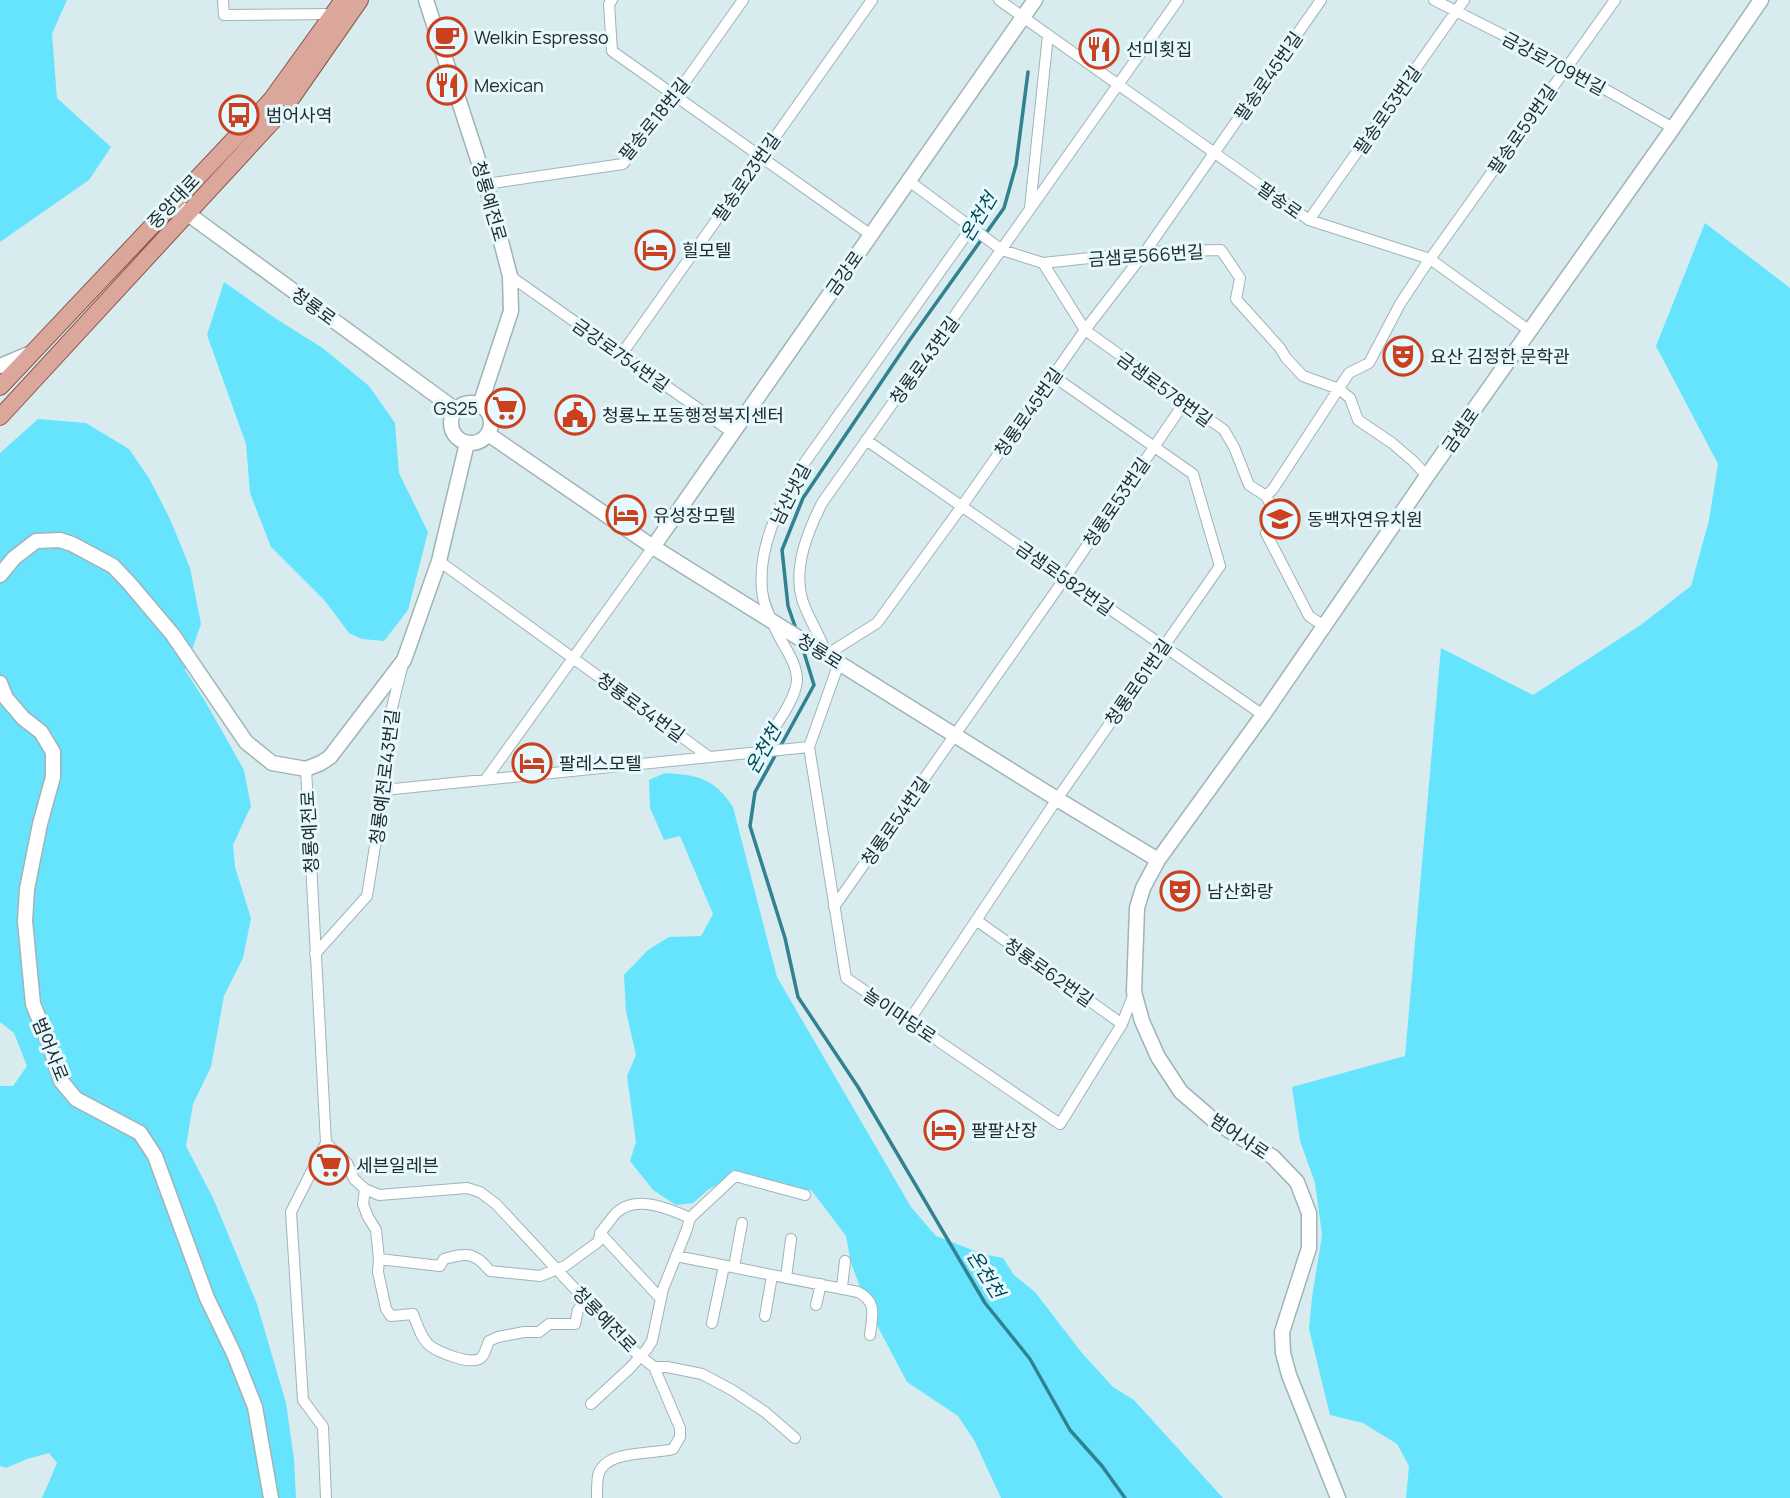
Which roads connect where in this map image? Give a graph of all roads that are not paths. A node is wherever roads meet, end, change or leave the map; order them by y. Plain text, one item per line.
1 (223, 0) edge
2 (343, 0) edge
3 (360, 0) edge
4 (426, 0) edge
5 (612, 0) edge
6 (743, 0) edge
7 (872, 0) edge
8 (999, 0) edge
9 (1027, 0) edge
10 (1035, 0) edge
11 (1178, 0) edge
12 (1321, 0) edge
13 (1434, 0) edge
14 (1464, 0) edge
15 (1615, 0) edge
16 (1761, 0) edge
17 (1456, 11) junction
18 (333, 14) junction
19 (1023, 17) junction
20 (1048, 34) junction
21 (1566, 67) junction
22 (1119, 85) junction
23 (675, 96) junction
24 (1674, 128) junction
25 (1214, 153) junction
26 (761, 157) junction
27 (909, 181) junction
28 (486, 184) junction
29 (173, 203) junction
30 (1030, 209) junction
31 (187, 213) junction
32 (1309, 220) junction
33 (973, 230) junction
34 (871, 235) junction
35 (998, 247) junction
36 (1144, 252) junction
37 (1430, 259) junction
38 (1043, 263) junction
39 (510, 276) junction
40 (1085, 330) junction
41 (1530, 331) junction
42 (35, 351) junction
43 (621, 355) junction
44 (0, 366) edge
45 (1053, 376) junction
46 (0, 387) edge
47 (1339, 389) junction
48 (1184, 403) junction
49 (480, 405) junction
50 (456, 410) junction
51 (0, 417) edge
52 (733, 433) junction
53 (488, 434) junction
54 (866, 440) junction
55 (467, 443) junction
56 (1154, 447) junction
57 (1427, 476) junction
58 (1266, 496) junction
59 (962, 506) junction
60 (653, 547) junction
61 (439, 561) junction
62 (1220, 566) joint
63 (0, 575) edge
64 (1065, 578) junction
65 (772, 621) junction
66 (1324, 626) junction
67 (1163, 646) junction
68 (826, 655) junction
69 (573, 658) junction
70 (404, 660) junction
71 (839, 663) junction
72 (0, 683) edge
73 (1263, 716) junction
74 (955, 736) junction
75 (809, 747) junction
76 (759, 751) junction
77 (708, 756) junction
78 (306, 769) junction
79 (485, 779) junction
80 (384, 790) junction
81 (1056, 799) junction
82 (1158, 860) junction
83 (834, 907) junction
84 (976, 920) junction
85 (315, 954) junction
86 (1134, 992) junction
87 (909, 1021) junction
88 (1122, 1024) junction
89 (326, 1143) junction
90 (365, 1189) junction
91 (805, 1195) dead end
92 (690, 1217) junction
93 (742, 1223) dead end
94 (600, 1233) junction
95 (791, 1239) dead end
96 (676, 1256) junction
97 (379, 1259) junction
98 (845, 1261) dead end
99 (729, 1266) junction
100 (558, 1269) junction
101 (772, 1276) junction
102 (786, 1278) junction
103 (821, 1284) junction
104 (842, 1287) junction
105 (661, 1299) junction
106 (586, 1300) junction
107 (816, 1305) dead end
108 (765, 1316) dead end
109 (712, 1323) dead end
110 (870, 1335) dead end
111 (640, 1356) junction
112 (654, 1367) junction
113 (591, 1404) dead end
114 (795, 1438) dead end
115 (271, 1498) edge
116 (327, 1498) edge
117 (597, 1498) edge
118 (1338, 1498) edge

1 - 18 street
2 - 18 main road, 중앙대로
3 - 31 main road, 중앙대로
4 - 28 street, 청룡예전로
5 - 23 street
6 - 23 street, 팔송로18번길
7 - 26 street, 팔송로23번길
8 - 19 street, 팔송로
9 - 19 street
10 - 19 street, 금강로
11 - 22 street, 청룡로43번길
12 - 25 street, 팔송로45번길
13 - 17 street, 금강로709번길
14 - 17 street, 팔송로53번길
15 - 21 street, 팔송로59번길
16 - 24 street, 금샘로
17 - 21 street, 금강로709번길
17 - 32 street, 팔송로53번길
18 - 29 main road, 중앙대로
19 - 20 street, 팔송로
19 - 27 street, 금강로
20 - 22 street, 팔송로
20 - 30 street
21 - 24 street, 금강로709번길
21 - 37 street, 팔송로59번길
22 - 25 street, 팔송로
22 - 30 street, 청룡로43번길
23 - 26 street
23 - 28 street, 팔송로18번길
24 - 41 street, 금샘로
25 - 32 street, 팔송로
25 - 36 street, 청룡로45번길
26 - 34 street
26 - 43 street, 팔송로23번길
27 - 33 street
27 - 34 street, 금강로
28 - 39 street, 청룡예전로
29 - 31 street, 청룡로
29 - 42 main road, 중앙대로
30 - 35 street, 청룡로43번길
31 - 50 street, 청룡로
31 - 51 main road, 중앙대로
32 - 37 street, 팔송로
33 - 35 street
33 - 65 street, 남산냇길
34 - 52 street, 금강로
35 - 38 street
35 - 54 street, 청룡로43번길
36 - 38 street, 금샘로566번길
36 - 40 street, 청룡로45번길
36 - 47 street, 금샘로566번길
37 - 41 street, 팔송로
37 - 47 street, 팔송로59번길
38 - 40 street, 금샘로578번길
39 - 43 street, 금강로754번길
39 - 49 street, 청룡예전로
40 - 45 street, 청룡로45번길
40 - 48 street, 금샘로578번길
41 - 57 street, 금샘로
42 - 44 street
42 - 46 main road, 중앙대로
43 - 52 street, 금강로754번길
45 - 56 street
45 - 59 street, 청룡로45번길
47 - 57 street
47 - 58 street, 팔송로59번길
48 - 56 street
48 - 58 street, 금샘로578번길
49 - 50 street
49 - 53 street
50 - 55 street
52 - 60 street, 금강로
53 - 55 street
53 - 60 street, 청룡로
54 - 59 street, 금샘로582번길
54 - 68 street, 청룡로43번길
55 - 61 street, 청룡예전로
56 - 62 street, 청룡로53번길
56 - 64 street, 청룡로53번길
57 - 66 street, 금샘로
58 - 66 street
59 - 64 street, 금샘로582번길
59 - 68 street, 청룡로45번길
60 - 65 street, 청룡로
60 - 69 street
61 - 69 street, 청룡로34번길
61 - 70 street, 청룡예전로
62 - 67 street, 청룡로61번길
63 - 78 street
64 - 67 street, 금샘로582번길
64 - 74 street, 청룡로53번길
65 - 68 street, 청룡로
65 - 76 street, 남산냇길
66 - 73 street, 금샘로
67 - 73 street, 금샘로582번길
67 - 81 street, 청룡로61번길
68 - 71 street, 청룡로
69 - 77 street, 청룡로34번길
69 - 79 street
70 - 78 street, 청룡예전로
70 - 80 street, 청룡예전로43번길
71 - 74 street, 청룡로
71 - 75 street, 놀이마당로
72 - 115 street, 범어사로
73 - 82 street, 금샘로
74 - 81 street, 청룡로
74 - 83 street, 청룡로54번길
75 - 76 street
75 - 83 street, 놀이마당로
76 - 77 street
77 - 79 street
78 - 85 street, 청룡예전로
79 - 80 street
80 - 85 street, 청룡예전로43번길
81 - 82 street, 청룡로
81 - 84 street
82 - 86 street, 범어사로
83 - 87 street, 놀이마당로
84 - 87 street
84 - 88 street, 청룡로62번길
85 - 89 street, 청룡예전로
86 - 88 street, 놀이마당로
86 - 118 street, 범어사로
87 - 88 street, 놀이마당로
89 - 90 street
89 - 116 street
90 - 97 street
90 - 100 street, 청룡예전로
91 - 92 street
92 - 94 street
92 - 96 street
93 - 99 street
94 - 100 street
94 - 105 street
95 - 102 street
96 - 99 street
96 - 105 street
97 - 100 street
97 - 106 street
98 - 104 street
99 - 101 street
99 - 109 street
100 - 106 street, 청룡예전로
101 - 102 street
101 - 108 street
102 - 103 street
103 - 104 street
103 - 107 street
104 - 110 street
105 - 111 street
106 - 111 street, 청룡예전로
111 - 112 street, 청룡예전로
111 - 113 street
112 - 114 street
112 - 117 street

